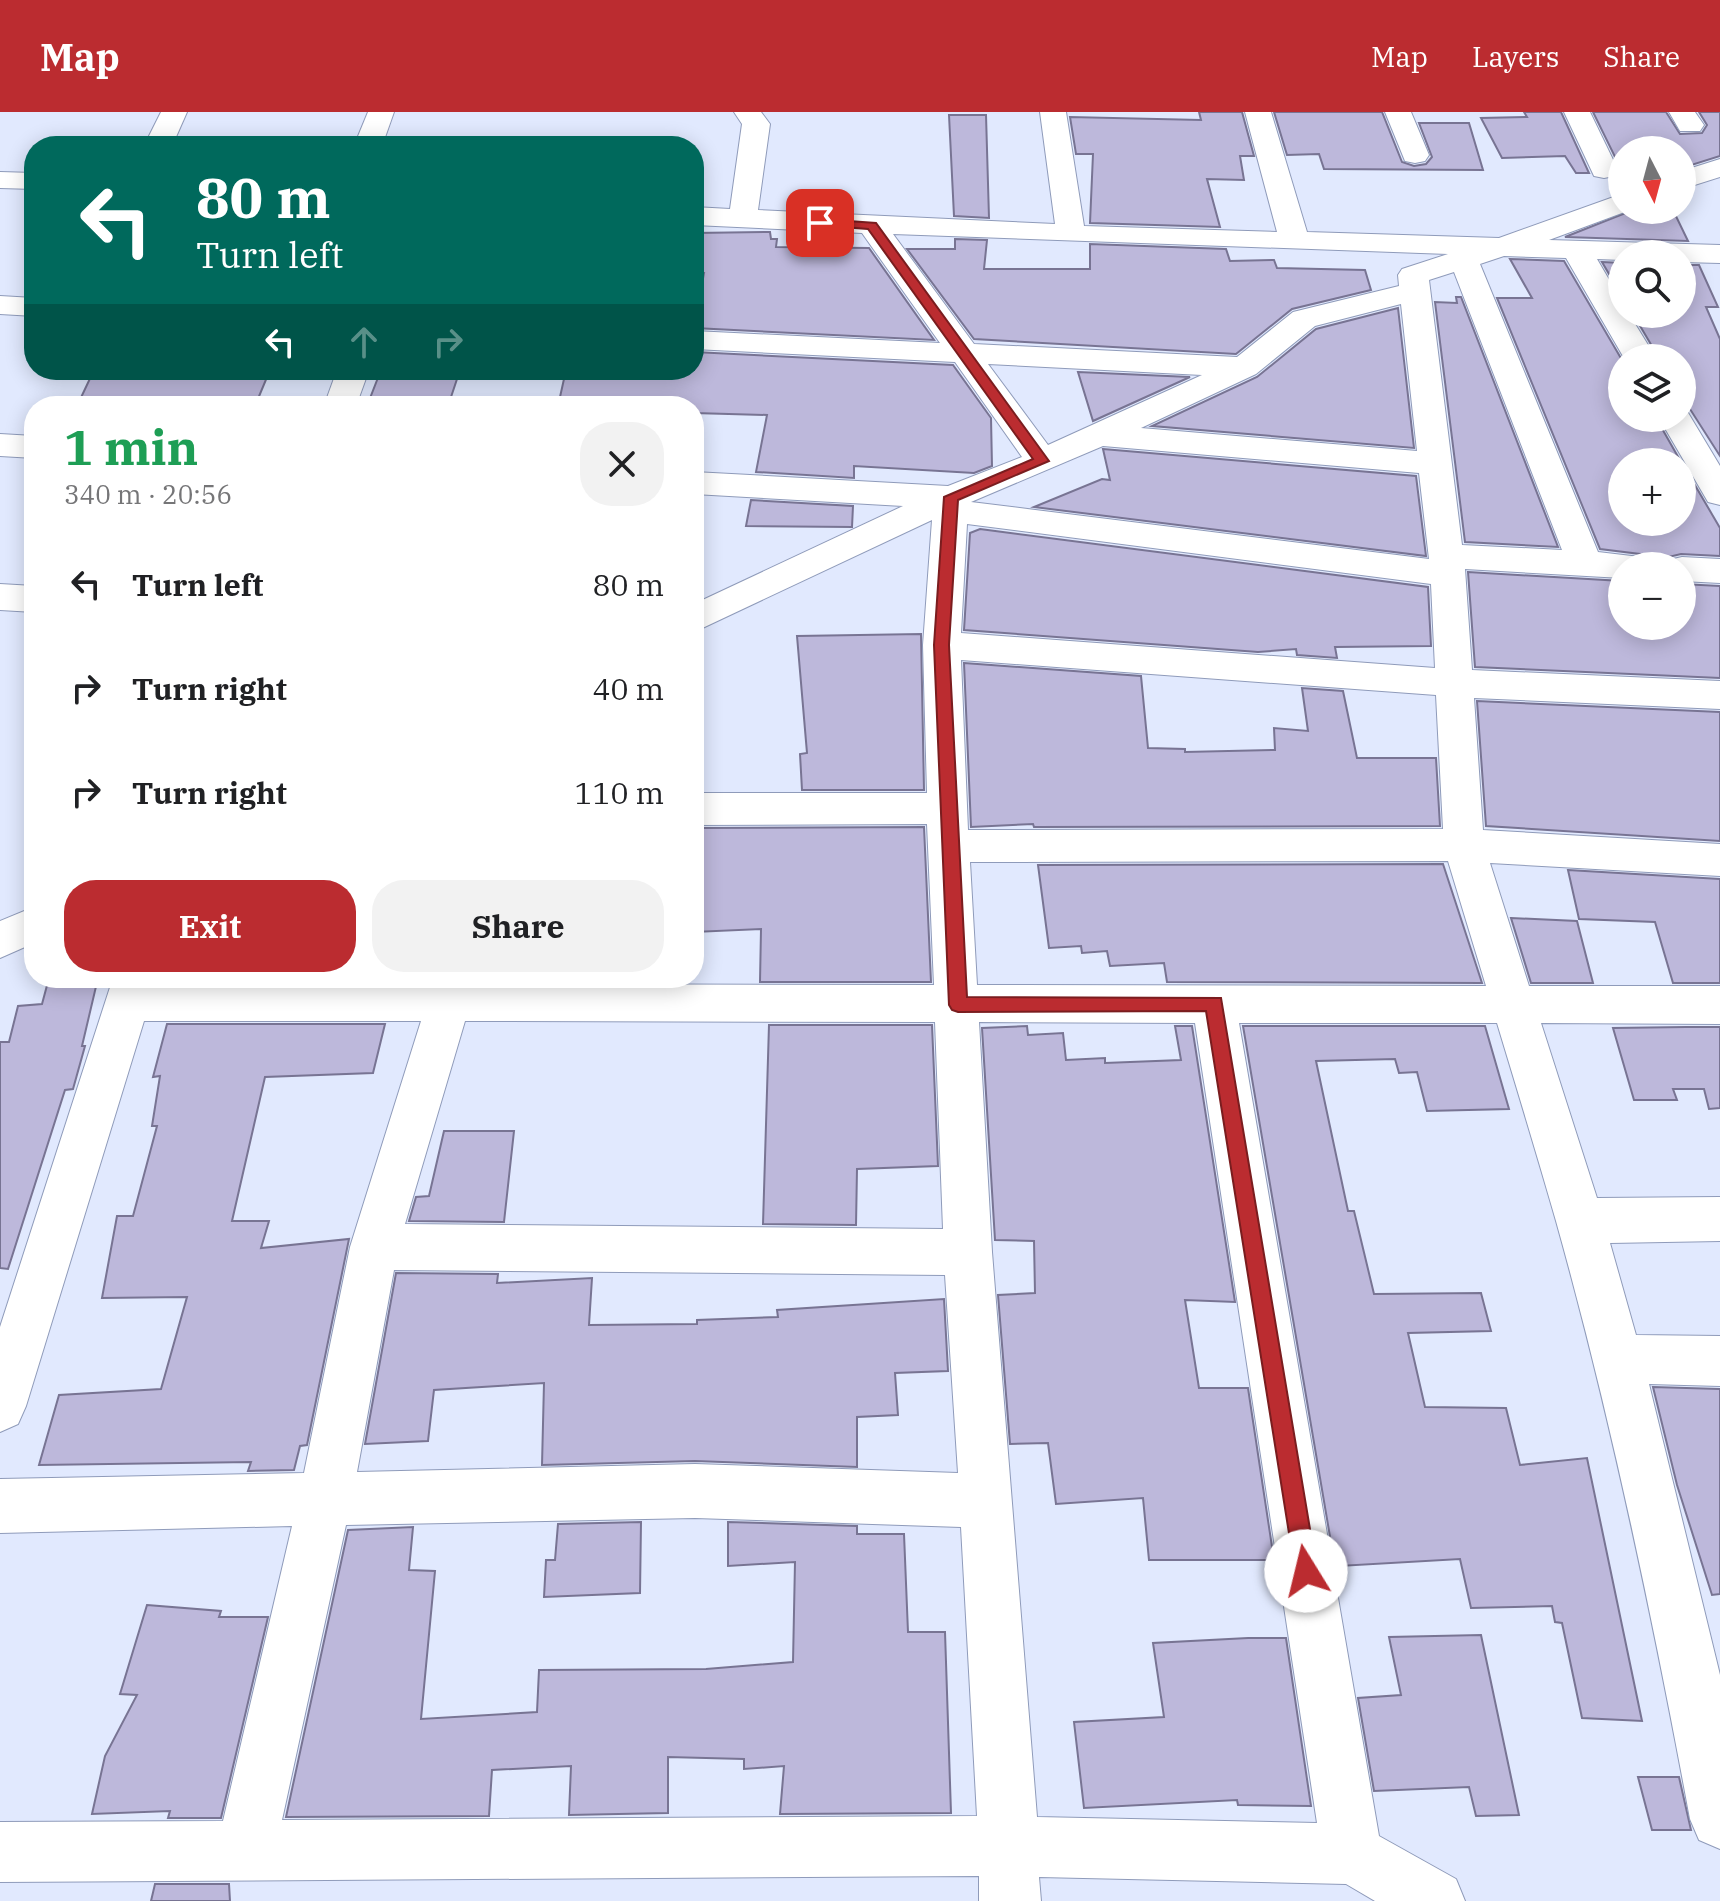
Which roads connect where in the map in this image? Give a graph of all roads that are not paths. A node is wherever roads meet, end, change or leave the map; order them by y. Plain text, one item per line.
1 (174, 112) edge
2 (381, 112) edge
3 (747, 112) edge
4 (1053, 112) edge
5 (1258, 112) edge
6 (1398, 112) edge
7 (1577, 112) edge
8 (163, 136) edge
9 (372, 136) edge
10 (1415, 155) dead end
11 (1720, 167) edge
12 (1604, 170) dead end
13 (1696, 176) edge
14 (0, 180) edge
15 (24, 181) edge
16 (1608, 208) edge
17 (704, 216) edge
18 (743, 218) junction
19 (872, 226) junction
20 (1071, 234) junction
21 (1295, 242) junction
22 (1577, 251) junction
23 (1482, 254) junction
24 (1720, 254) edge
25 (1415, 291) junction
26 (0, 305) edge
27 (24, 306) edge
28 (704, 340) edge
29 (1632, 344) edge
30 (963, 353) junction
31 (1245, 367) junction
32 (1683, 432) edge
33 (1097, 435) junction
34 (0, 445) edge
35 (24, 446) edge
36 (1042, 461) junction
37 (1436, 464) junction
38 (704, 484) edge
39 (1720, 494) edge
40 (951, 504) junction
41 (1585, 564) junction
42 (1447, 565) junction
43 (1608, 565) edge
44 (1696, 570) edge
45 (1720, 571) edge
46 (0, 597) edge
47 (24, 598) edge
48 (704, 615) edge
49 (942, 645) junction
50 (1456, 683) junction
51 (1720, 695) edge
52 (704, 810) edge
53 (949, 827) junction
54 (1464, 845) junction
55 (1720, 860) edge
56 (24, 929) edge
57 (0, 940) edge
58 (131, 990) edge
59 (451, 990) edge
60 (1214, 1003) junction
61 (1514, 1004) junction
62 (958, 1005) junction
63 (1720, 1005) edge
64 (1720, 1219) edge
65 (1580, 1221) junction
66 (374, 1247) junction
67 (968, 1252) junction
68 (1617, 1359) junction
69 (1720, 1361) edge
70 (1, 1396) edge
71 (325, 1499) junction
72 (984, 1501) junction
73 (0, 1506) edge
74 (1720, 1819) edge
75 (246, 1850) junction
76 (0, 1852) edge
77 (1352, 1854) junction
78 (1010, 1873) edge
79 (1434, 1901) edge

1 - 8 street
2 - 9 street
3 - 18 street
4 - 20 street
5 - 21 street
6 - 10 street
7 - 12 street
11 - 13 street
14 - 15 street
16 - 23 street
17 - 18 street
18 - 19 street
19 - 20 street
19 - 30 street
20 - 21 street
21 - 23 street
22 - 23 street
22 - 24 street
22 - 29 street
23 - 25 street
23 - 41 street
25 - 31 street
25 - 37 street
26 - 27 street
28 - 30 street
30 - 31 street
30 - 36 street
31 - 33 street
32 - 39 street
33 - 36 street
33 - 37 street
34 - 35 street
36 - 40 street
37 - 42 street
38 - 40 street
40 - 42 street
40 - 48 street
40 - 49 street
41 - 42 street
41 - 43 street
42 - 50 street
44 - 45 street
46 - 47 street
49 - 50 street
49 - 53 street
50 - 51 street
50 - 54 street
52 - 53 street
53 - 54 street
53 - 62 street
54 - 55 street
54 - 61 street
56 - 57 street
58 - 59 street
58 - 70 street
59 - 62 street
59 - 66 street
60 - 61 street
60 - 62 street
60 - 77 street
61 - 63 street
61 - 65 street
62 - 67 street
64 - 65 street
65 - 68 street
66 - 67 street
66 - 71 street
67 - 72 street
68 - 69 street
68 - 74 street
71 - 72 street
71 - 73 street
71 - 75 street
72 - 78 street
75 - 76 street
75 - 78 street
77 - 78 street
77 - 79 street

